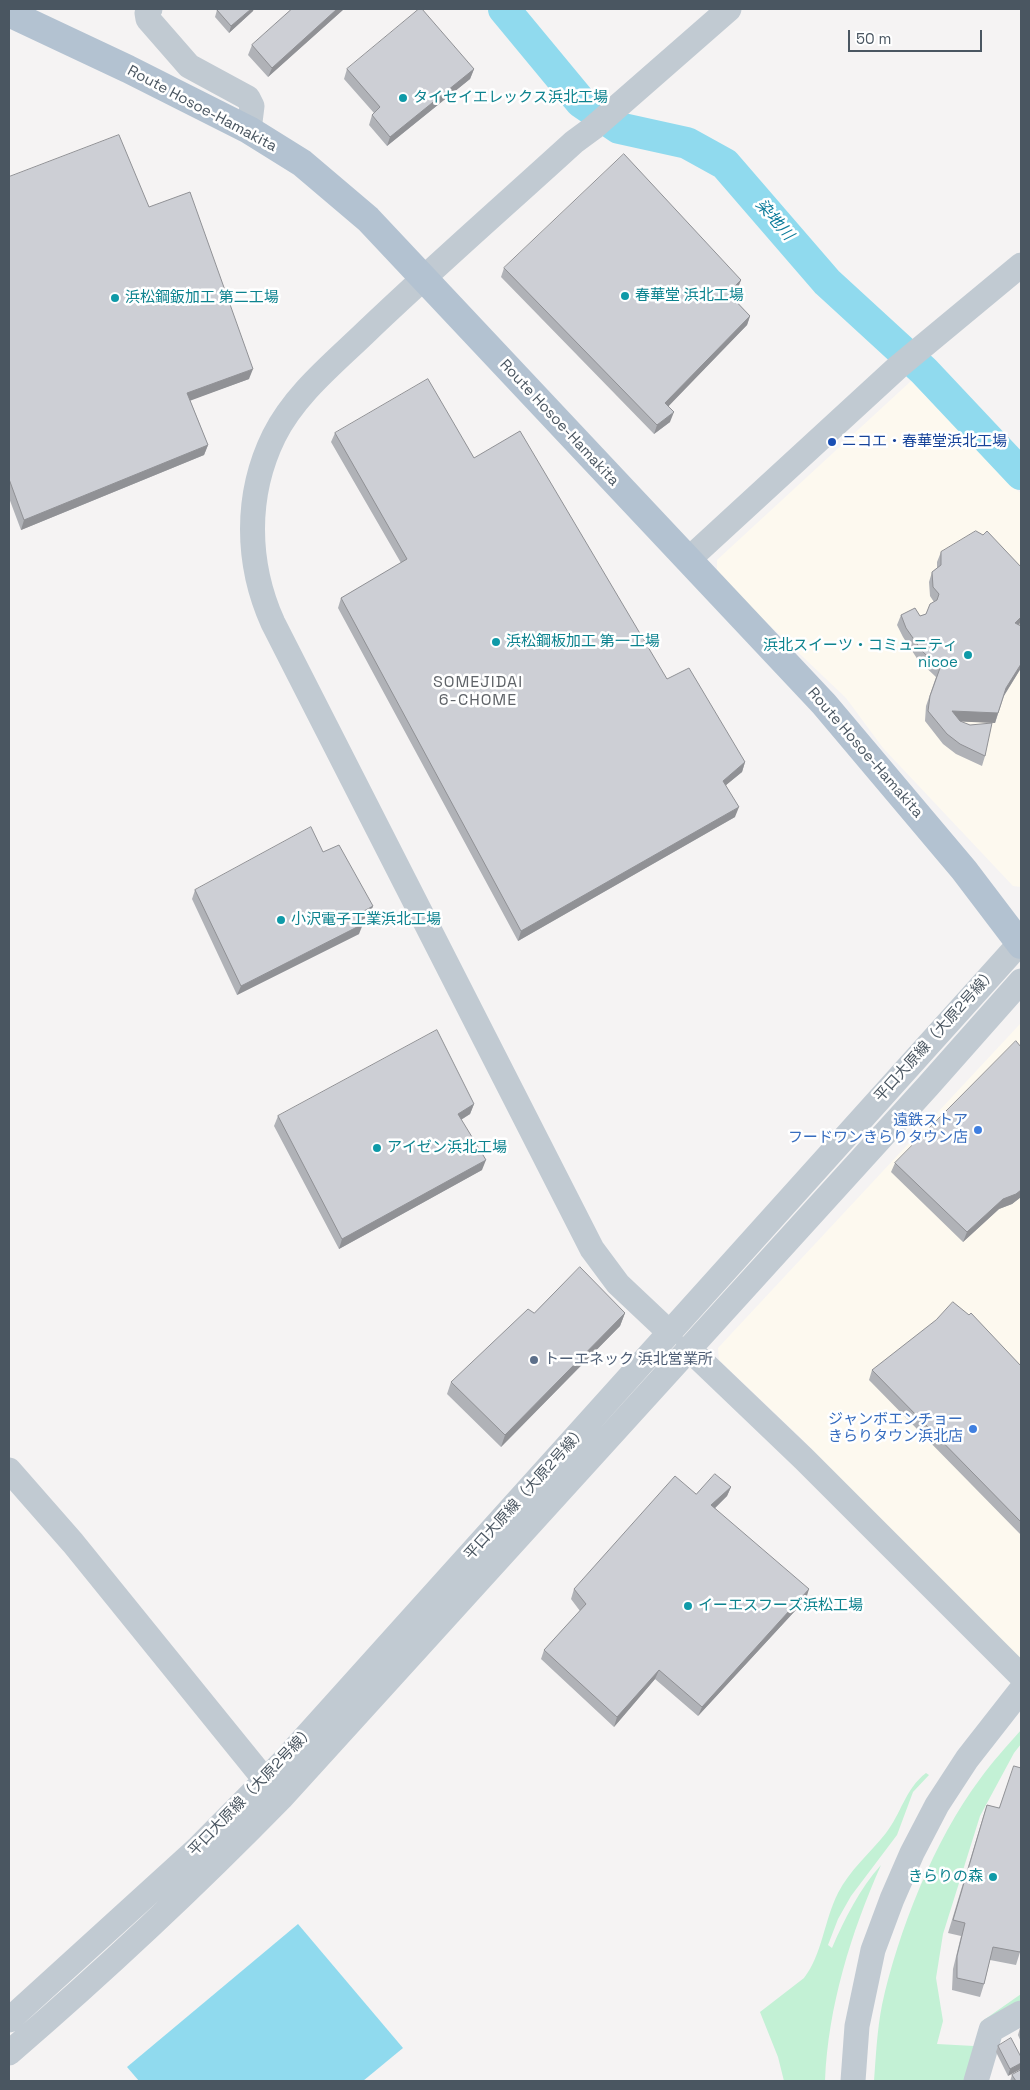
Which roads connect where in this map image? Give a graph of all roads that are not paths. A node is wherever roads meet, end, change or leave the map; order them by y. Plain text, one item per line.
1 (150, 9) edge
2 (729, 9) edge
3 (19, 13) edge
4 (249, 130) junction
5 (1021, 265) edge
6 (423, 278) junction
7 (688, 560) junction
8 (1021, 943) edge
9 (1021, 980) edge
10 (679, 1340) junction
11 (9, 1470) edge
12 (1021, 1676) edge
13 (1017, 1700) edge
14 (264, 1780) junction
15 (1021, 2013) edge
16 (9, 2020) edge
17 (9, 2053) edge
18 (852, 2081) edge
19 (976, 2081) edge

1 - 4 street
2 - 6 street
3 - 4 main road, Route Hosoe-Hamakita
4 - 6 main road, Route Hosoe-Hamakita
5 - 7 street
6 - 7 main road, Route Hosoe-Hamakita
6 - 10 street
7 - 8 main road, Route Hosoe-Hamakita
8 - 10 street, 平口大原線（大原2号線）
9 - 10 street, 平口大原線（大原2号線）
10 - 12 street
10 - 14 street, 平口大原線（大原2号線）
10 - 17 street, 平口大原線（大原2号線）
11 - 14 street
13 - 18 street
14 - 16 street, 平口大原線（大原2号線）
15 - 19 street

